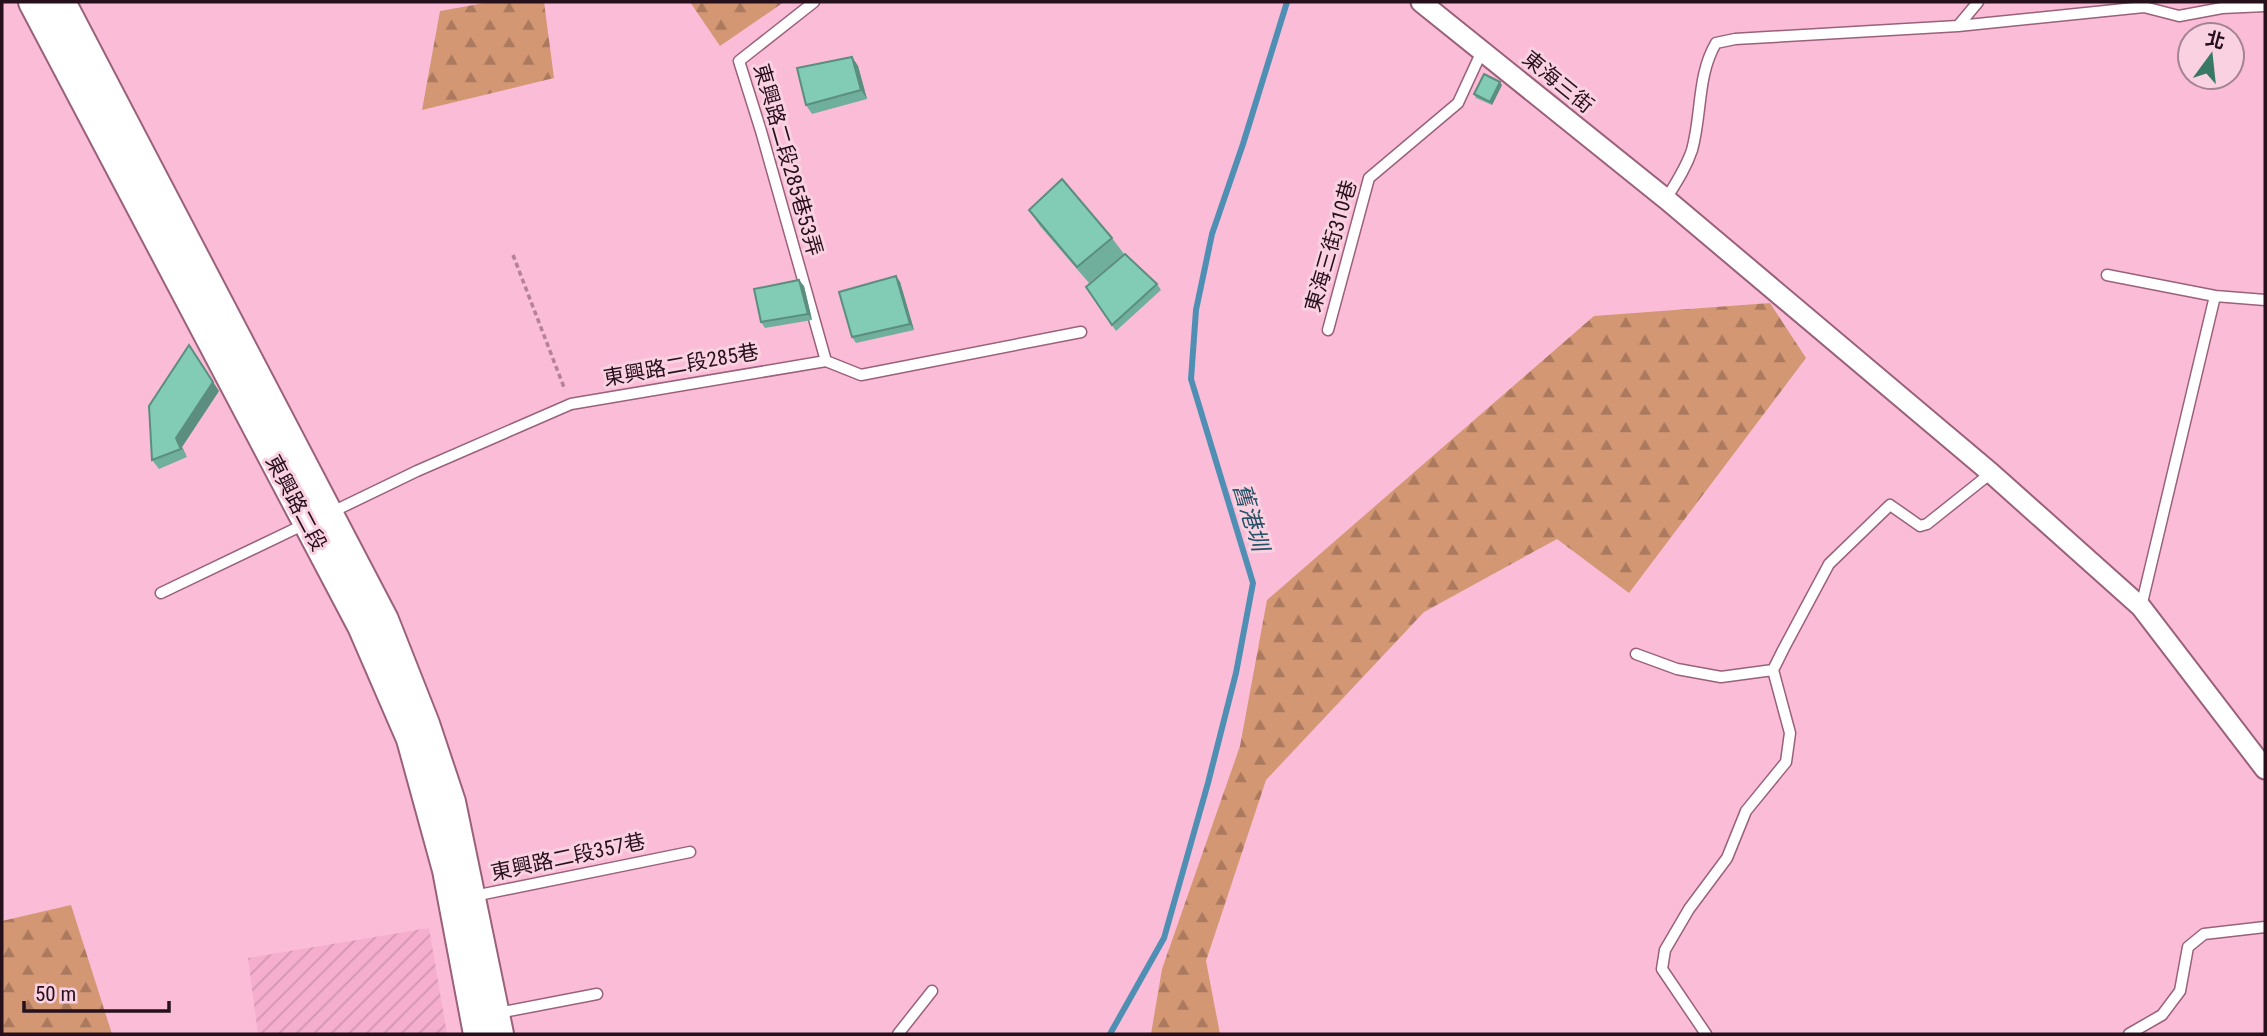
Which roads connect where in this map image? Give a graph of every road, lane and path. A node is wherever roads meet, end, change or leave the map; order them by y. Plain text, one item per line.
1 (33, 2) edge
2 (61, 2) edge
3 (814, 2) edge
4 (1421, 2) edge
5 (1978, 2) edge
6 (2265, 6) edge
7 (1958, 26) junction
8 (1482, 51) junction
9 (1666, 198) junction
10 (513, 255) dead end
11 (2107, 275) dead end
12 (197, 287) junction
13 (2215, 296) junction
14 (2265, 300) edge
15 (1328, 330) dead end
16 (1081, 332) dead end
17 (826, 361) junction
18 (571, 404) junction
19 (1991, 473) junction
20 (318, 518) junction
21 (161, 593) dead end
22 (2141, 607) junction
23 (1636, 654) dead end
24 (1773, 670) junction
25 (2265, 769) edge
26 (691, 852) dead end
27 (462, 898) junction
28 (2265, 927) edge
29 (932, 991) dead end
30 (597, 994) dead end
31 (487, 1025) edge
32 (898, 1034) edge
33 (1706, 1034) edge
34 (2129, 1034) edge

1 - 12 main road, 東興路二段
2 - 12 main road, 東興路二段
3 - 17 lane, 東興路二段285巷53弄
4 - 8 street, 東海三街
5 - 7 lane
6 - 7 lane
7 - 9 lane
8 - 9 street, 東海三街
8 - 15 lane, 東海三街310巷
9 - 19 street, 東海三街
10 - 18 path
11 - 13 lane
12 - 20 main road, 東興路二段
13 - 14 lane
13 - 22 lane
16 - 17 lane
17 - 18 lane, 東興路二段285巷
18 - 20 lane, 東興路二段285巷
19 - 22 street, 東海三街
19 - 24 lane
20 - 21 lane, 東興路二段285巷
20 - 27 main road, 東興路二段
22 - 25 street, 東海三街
23 - 24 lane
24 - 33 lane
26 - 27 lane, 東興路二段357巷
27 - 31 main road, 東興路二段
28 - 34 lane
29 - 32 lane
30 - 31 lane

